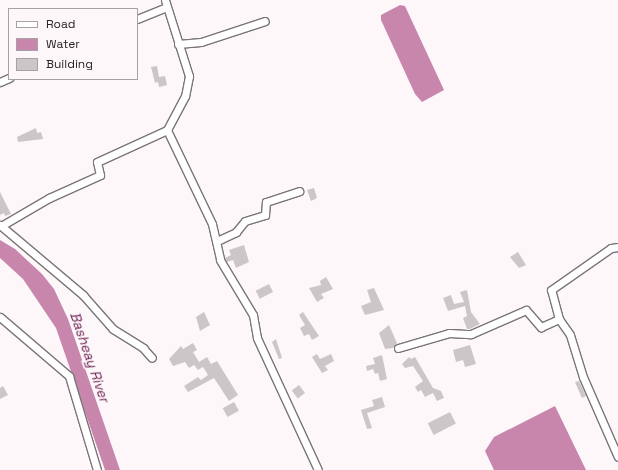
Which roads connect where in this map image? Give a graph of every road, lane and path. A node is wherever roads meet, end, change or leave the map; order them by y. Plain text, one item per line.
1 (166, 3) edge
2 (138, 18) edge
3 (265, 21) dead end
4 (178, 44) junction
5 (167, 130) junction
6 (299, 191) dead end
7 (0, 225) edge
8 (217, 241) junction
9 (618, 247) edge
10 (0, 317) edge
11 (558, 318) junction
12 (398, 348) dead end
13 (152, 358) dead end
14 (618, 458) edge
15 (97, 470) edge
16 (318, 470) edge

1 - 2 street
1 - 4 street
3 - 4 street
4 - 5 street
5 - 7 street
5 - 8 street
6 - 8 street
7 - 13 street
8 - 16 street
9 - 11 street
10 - 15 street
11 - 12 street
11 - 14 street

